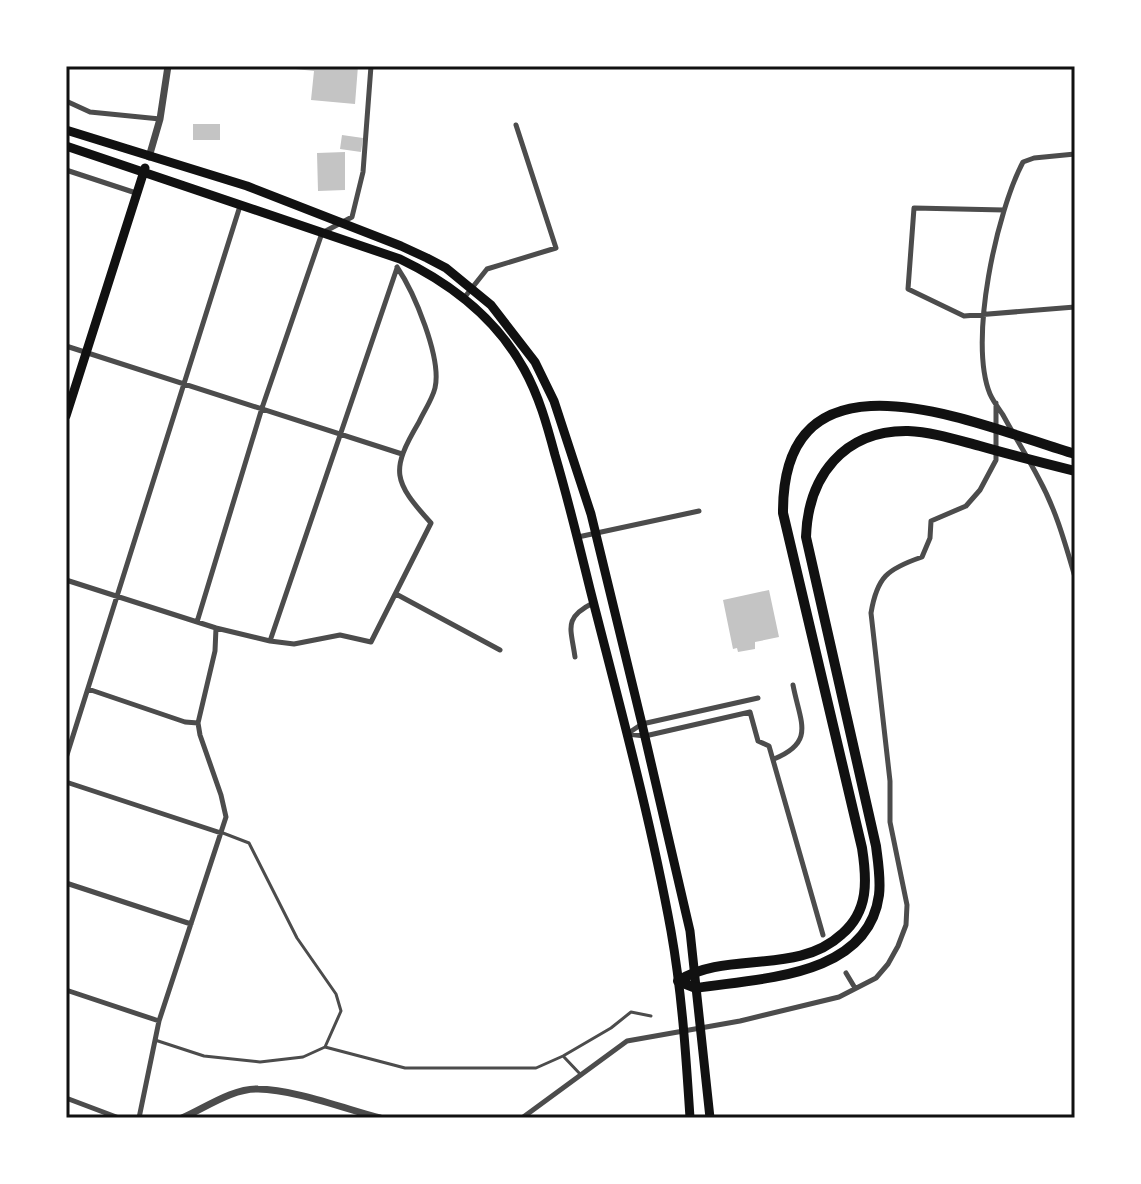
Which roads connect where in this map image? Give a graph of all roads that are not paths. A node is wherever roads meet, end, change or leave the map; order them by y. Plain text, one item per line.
1 (168, 66) edge
2 (371, 66) edge
3 (66, 101) edge
4 (160, 119) junction
5 (516, 125) dead end
6 (66, 130) edge
7 (66, 146) edge
8 (1075, 154) edge
9 (149, 158) junction
10 (66, 170) edge
11 (144, 171) junction
12 (137, 193) junction
13 (241, 203) junction
14 (1004, 210) junction
15 (342, 224) junction
16 (322, 233) junction
17 (398, 263) junction
18 (472, 288) junction
19 (464, 298) junction
20 (1075, 307) edge
21 (983, 316) junction
22 (66, 346) edge
23 (85, 352) junction
24 (184, 383) junction
25 (996, 403) junction
26 (262, 408) junction
27 (66, 416) edge
28 (341, 434) junction
29 (402, 454) junction
30 (1075, 454) edge
31 (1075, 471) edge
32 (699, 511) dead end
33 (595, 533) junction
34 (578, 537) junction
35 (1075, 577) edge
36 (66, 580) edge
37 (396, 594) junction
38 (117, 596) junction
39 (594, 603) junction
40 (197, 622) junction
41 (216, 628) junction
42 (270, 641) junction
43 (500, 650) dead end
44 (575, 657) dead end
45 (793, 685) dead end
46 (88, 689) junction
47 (758, 698) dead end
48 (198, 723) junction
49 (642, 724) junction
50 (627, 734) junction
51 (645, 736) junction
52 (66, 758) edge
53 (773, 760) junction
54 (66, 782) edge
55 (221, 833) junction
56 (66, 883) edge
57 (191, 924) junction
58 (823, 935) dead end
59 (695, 971) junction
60 (846, 973) dead end
61 (678, 981) junction
62 (696, 988) junction
63 (855, 988) junction
64 (66, 990) edge
65 (651, 1016) dead end
66 (159, 1021) junction
67 (155, 1040) junction
68 (325, 1047) junction
69 (563, 1056) junction
70 (581, 1075) junction
71 (66, 1098) edge
72 (119, 1118) edge
73 (139, 1118) edge
74 (182, 1118) edge
75 (380, 1118) edge
76 (522, 1118) edge
77 (690, 1118) edge
78 (710, 1118) edge

1 - 4 street
2 - 15 street
3 - 4 street
4 - 9 street
5 - 18 street
6 - 9 highway
7 - 11 highway
8 - 14 street
9 - 11 highway
9 - 15 highway
10 - 12 street
11 - 12 highway
11 - 13 highway
12 - 23 highway
13 - 16 highway
13 - 24 street
14 - 21 street
14 - 21 street
15 - 16 street
15 - 18 highway
16 - 17 highway
16 - 26 street
17 - 19 highway
17 - 28 street
17 - 29 street
18 - 19 street
18 - 33 highway
19 - 34 highway
20 - 21 street
21 - 25 street
22 - 23 street
23 - 24 street
23 - 27 highway
24 - 26 street
24 - 38 street
25 - 35 street
25 - 63 street
26 - 28 street
26 - 40 street
28 - 29 street
28 - 42 street
29 - 37 street
30 - 59 highway
31 - 62 highway
32 - 33 street
33 - 34 street
33 - 49 highway
34 - 39 highway
36 - 38 street
37 - 42 street
37 - 43 street
38 - 40 street
38 - 46 street
39 - 44 street
39 - 50 highway
40 - 41 street
41 - 42 street
41 - 48 street
45 - 53 street
46 - 48 street
46 - 52 street
47 - 49 street
48 - 55 street
49 - 50 street
49 - 51 highway
50 - 51 street
50 - 61 highway
51 - 53 street
51 - 59 highway
53 - 58 street
54 - 55 street
55 - 57 street
55 - 68 lane
56 - 57 street
57 - 66 street
59 - 61 highway
59 - 62 highway
60 - 63 street
61 - 62 highway
61 - 77 highway
62 - 78 highway
63 - 70 street
64 - 66 street
65 - 69 lane
66 - 67 street
67 - 68 lane
67 - 73 street
68 - 69 lane
69 - 70 lane
70 - 76 street
71 - 72 street
74 - 75 street

